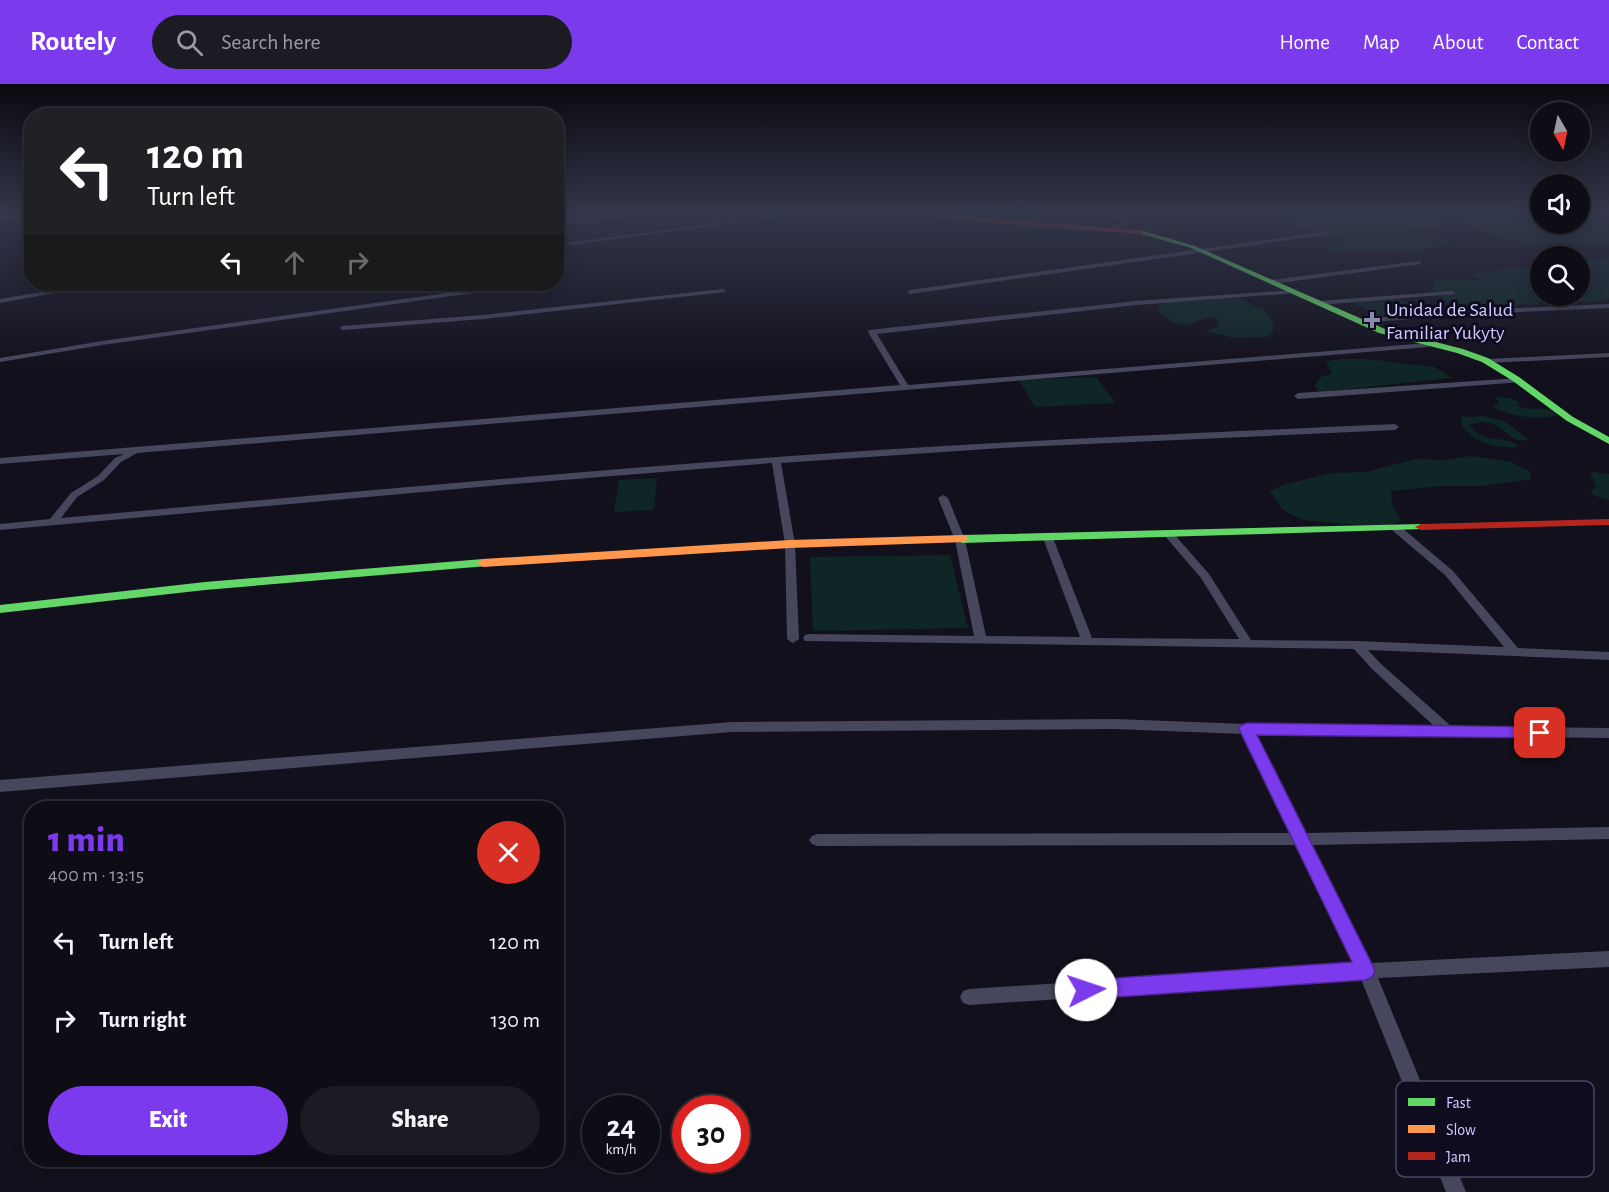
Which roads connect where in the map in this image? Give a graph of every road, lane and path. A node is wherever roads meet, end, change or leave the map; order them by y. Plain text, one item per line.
1 (1099, 265) edge
2 (1234, 265) edge
3 (1406, 265) edge
4 (1272, 282) junction
5 (59, 291) edge
6 (473, 291) edge
7 (723, 291) dead end
8 (910, 292) dead end
9 (1294, 292) junction
10 (1452, 293) dead end
11 (0, 301) edge
12 (1319, 303) junction
13 (1609, 306) edge
14 (1359, 321) junction
15 (343, 328) dead end
16 (1428, 345) junction
17 (1609, 355) edge
18 (0, 360) edge
19 (1487, 361) junction
20 (1519, 380) junction
21 (905, 386) junction
22 (1298, 396) dead end
23 (1395, 427) dead end
24 (1609, 441) edge
25 (136, 450) junction
26 (0, 461) edge
27 (776, 462) junction
28 (943, 498) dead end
29 (53, 522) junction
30 (1609, 522) edge
31 (0, 527) edge
32 (1397, 529) junction
33 (1169, 535) junction
34 (1048, 538) junction
35 (960, 540) junction
36 (790, 544) junction
37 (0, 609) edge
38 (809, 638) dead end
39 (793, 639) dead end
40 (981, 639) junction
41 (1088, 640) junction
42 (1247, 643) junction
43 (1357, 645) junction
44 (1515, 652) junction
45 (1609, 656) edge
46 (1247, 729) junction
47 (1449, 731) junction
48 (1609, 734) edge
49 (0, 786) edge
50 (1609, 833) edge
51 (1301, 838) junction
52 (817, 840) dead end
53 (1609, 959) edge
54 (1366, 971) junction
55 (969, 998) dead end
56 (1411, 1081) edge
57 (1450, 1177) edge
58 (1456, 1192) edge

1 - 8 street
2 - 4 street
3 - 4 street
4 - 9 street
5 - 11 street
6 - 18 street
7 - 15 street
9 - 12 street
9 - 21 street
10 - 12 street
12 - 14 street
13 - 14 street
14 - 16 street
16 - 19 street
16 - 21 street
17 - 19 street
19 - 20 street
20 - 22 street
20 - 24 street
21 - 25 street
23 - 27 street
25 - 26 street
25 - 29 street
27 - 29 street
27 - 36 street
28 - 35 street
29 - 31 street
30 - 32 street
32 - 33 street
32 - 44 street
33 - 34 street
33 - 42 street
34 - 35 street
34 - 41 street
35 - 36 street
35 - 40 street
36 - 37 street
36 - 39 street
38 - 40 street
40 - 41 street
41 - 42 street
42 - 43 street
43 - 44 street
43 - 47 street
44 - 45 street
46 - 47 street
46 - 49 street
46 - 51 street
47 - 48 street
50 - 51 street
51 - 52 street
51 - 54 street
53 - 54 street
54 - 55 street
54 - 56 street
57 - 58 street

